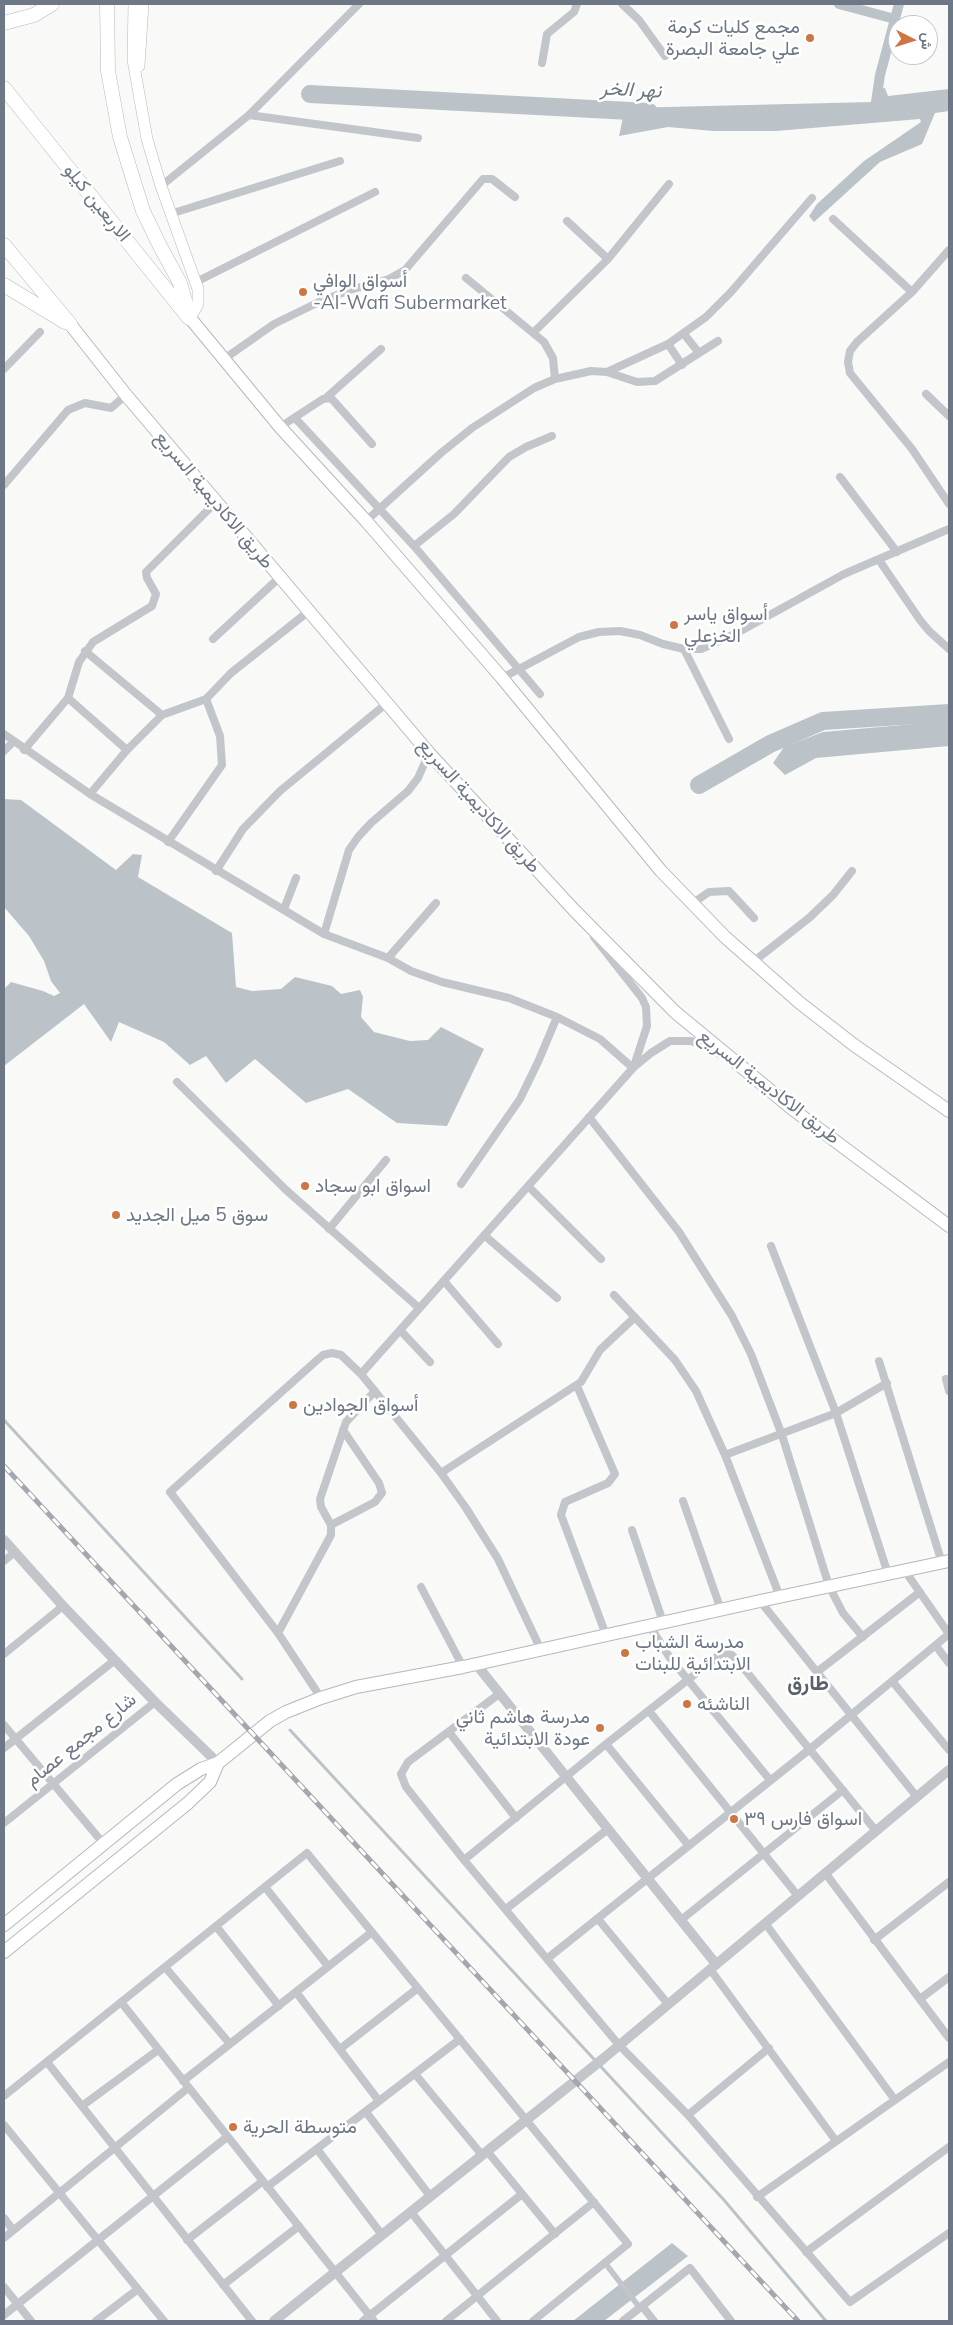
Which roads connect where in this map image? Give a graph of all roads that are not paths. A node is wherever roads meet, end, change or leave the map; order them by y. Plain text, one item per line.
1 (52, 4) edge
2 (107, 4) edge
3 (134, 4) edge
4 (143, 4) edge
5 (359, 4) edge
6 (577, 4) edge
7 (622, 4) edge
8 (4, 22) edge
9 (665, 56) dead end
10 (542, 63) dead end
11 (137, 80) junction
12 (4, 88) edge
13 (249, 115) junction
14 (418, 138) dead end
15 (340, 161) dead end
16 (669, 184) dead end
17 (160, 186) junction
18 (375, 192) dead end
19 (515, 197) dead end
20 (812, 198) dead end
21 (170, 214) junction
22 (833, 219) dead end
23 (567, 221) dead end
24 (4, 245) edge
25 (949, 250) edge
26 (608, 260) junction
27 (466, 278) dead end
28 (196, 282) junction
29 (4, 285) edge
30 (912, 292) junction
31 (190, 318) junction
32 (70, 324) junction
33 (40, 332) dead end
34 (533, 333) junction
35 (684, 334) junction
36 (718, 341) dead end
37 (668, 344) junction
38 (382, 349) dead end
39 (700, 353) junction
40 (224, 359) junction
41 (682, 365) junction
42 (4, 369) edge
43 (607, 372) junction
44 (555, 379) junction
45 (926, 394) dead end
46 (126, 396) junction
47 (327, 397) junction
48 (949, 416) edge
49 (295, 418) junction
50 (280, 427) junction
51 (552, 436) dead end
52 (372, 444) dead end
53 (840, 477) dead end
54 (4, 485) edge
55 (216, 502) junction
56 (949, 504) edge
57 (380, 509) junction
58 (366, 521) junction
59 (949, 529) edge
60 (414, 546) junction
61 (897, 552) junction
62 (879, 560) junction
63 (280, 577) junction
64 (308, 611) junction
65 (213, 640) dead end
66 (684, 649) junction
67 (949, 649) edge
68 (85, 651) junction
69 (519, 669) junction
70 (502, 678) junction
71 (540, 694) dead end
72 (68, 698) junction
73 (206, 699) junction
74 (387, 703) junction
75 (162, 715) junction
76 (4, 734) edge
77 (729, 739) dead end
78 (13, 742) junction
79 (24, 750) junction
80 (127, 750) junction
81 (4, 751) edge
82 (429, 753) junction
83 (90, 794) junction
84 (168, 842) junction
85 (216, 871) junction
86 (852, 871) dead end
87 (296, 878) dead end
88 (436, 903) dead end
89 (693, 903) junction
90 (284, 910) junction
91 (574, 910) junction
92 (754, 918) dead end
93 (324, 934) junction
94 (388, 958) junction
95 (753, 962) junction
96 (556, 1017) junction
97 (633, 1068) junction
98 (749, 1074) junction
99 (178, 1082) dead end
100 (949, 1111) edge
101 (589, 1117) junction
102 (386, 1160) dead end
103 (461, 1184) dead end
104 (528, 1186) junction
105 (949, 1226) edge
106 (329, 1229) junction
107 (484, 1235) junction
108 (771, 1246) dead end
109 (601, 1258) dead end
110 (444, 1281) junction
111 (614, 1295) dead end
112 (556, 1298) dead end
113 (419, 1308) junction
114 (635, 1317) junction
115 (400, 1330) junction
116 (498, 1344) dead end
117 (430, 1362) dead end
118 (879, 1362) dead end
119 (361, 1374) junction
120 (946, 1379) dead end
121 (887, 1383) junction
122 (577, 1386) junction
123 (375, 1391) junction
124 (949, 1391) edge
125 (836, 1413) junction
126 (343, 1430) junction
127 (782, 1435) junction
128 (725, 1455) junction
129 (441, 1474) junction
130 (683, 1501) dead end
131 (331, 1525) junction
132 (632, 1530) dead end
133 (4, 1540) edge
134 (15, 1552) junction
135 (4, 1561) edge
136 (946, 1562) edge
137 (905, 1570) junction
138 (888, 1574) junction
139 (829, 1586) junction
140 (421, 1587) dead end
141 (920, 1592) junction
142 (780, 1597) junction
143 (760, 1601) junction
144 (63, 1606) junction
145 (720, 1610) junction
146 (663, 1622) junction
147 (649, 1625) junction
148 (278, 1632) junction
149 (949, 1634) edge
150 (606, 1635) junction
151 (863, 1637) junction
152 (936, 1646) junction
153 (541, 1650) junction
154 (4, 1654) edge
155 (115, 1660) junction
156 (949, 1663) edge
157 (476, 1664) junction
158 (463, 1667) junction
159 (817, 1672) junction
160 (688, 1680) junction
161 (892, 1681) junction
162 (499, 1694) junction
163 (321, 1698) junction
164 (155, 1702) junction
165 (649, 1710) junction
166 (851, 1715) junction
167 (4, 1725) edge
168 (449, 1732) junction
169 (15, 1738) junction
170 (606, 1744) junction
171 (4, 1748) edge
172 (810, 1749) junction
173 (949, 1750) edge
174 (218, 1763) junction
175 (949, 1770) edge
176 (565, 1776) junction
177 (770, 1780) junction
178 (53, 1783) junction
179 (843, 1790) junction
180 (917, 1797) junction
181 (732, 1811) junction
182 (516, 1818) junction
183 (4, 1823) edge
184 (608, 1829) junction
185 (876, 1831) junction
186 (104, 1843) junction
187 (689, 1846) junction
188 (764, 1854) junction
189 (464, 1860) junction
190 (826, 1874) junction
191 (648, 1879) junction
192 (949, 1882) edge
193 (265, 1887) junction
194 (798, 1896) junction
195 (506, 1909) junction
196 (598, 1919) junction
197 (681, 1920) junction
198 (765, 1923) junction
199 (4, 1925) edge
200 (216, 1926) junction
201 (372, 1932) junction
202 (874, 1940) junction
203 (4, 1952) edge
204 (548, 1958) junction
205 (328, 1966) junction
206 (713, 1966) junction
207 (165, 1967) junction
208 (949, 1977) edge
209 (418, 1988) junction
210 (296, 1992) junction
211 (920, 1999) junction
212 (120, 2002) junction
213 (668, 2004) junction
214 (279, 2006) junction
215 (949, 2038) edge
216 (460, 2039) junction
217 (230, 2044) junction
218 (620, 2045) junction
219 (769, 2048) junction
220 (340, 2049) junction
221 (158, 2050) junction
222 (46, 2062) junction
223 (949, 2062) edge
224 (415, 2074) junction
225 (186, 2084) junction
226 (4, 2096) edge
227 (895, 2100) junction
228 (379, 2101) junction
229 (82, 2106) junction
230 (366, 2112) junction
231 (688, 2116) junction
232 (526, 2120) junction
233 (4, 2125) edge
234 (227, 2137) junction
235 (836, 2141) junction
236 (949, 2147) edge
237 (114, 2148) junction
238 (317, 2149) junction
239 (484, 2153) junction
240 (265, 2184) junction
241 (59, 2193) junction
242 (522, 2194) junction
243 (153, 2196) junction
244 (430, 2196) junction
245 (757, 2197) junction
246 (594, 2202) junction
247 (410, 2212) junction
248 (4, 2218) edge
249 (299, 2226) junction
250 (13, 2230) junction
251 (949, 2233) edge
252 (555, 2234) junction
253 (382, 2235) junction
254 (4, 2238) edge
255 (98, 2240) junction
256 (187, 2240) junction
257 (806, 2252) junction
258 (445, 2256) junction
259 (605, 2263) junction
260 (335, 2272) junction
261 (223, 2285) junction
262 (4, 2287) edge
263 (138, 2289) junction
264 (477, 2296) junction
265 (17, 2304) junction
266 (641, 2307) junction
267 (4, 2315) edge
268 (369, 2320) edge
269 (31, 2321) edge
270 (96, 2321) edge
271 (164, 2321) edge
272 (252, 2321) edge
273 (274, 2321) edge
274 (446, 2321) edge
275 (497, 2321) edge
276 (533, 2321) edge
277 (623, 2321) edge
278 (654, 2321) edge
279 (732, 2321) edge

1 - 8 highway
2 - 31 highway
3 - 11 main road
4 - 11 main road
5 - 13 street
6 - 10 street
7 - 9 street
11 - 17 main road
12 - 31 highway, الاربعين كيلو
13 - 14 street
13 - 17 street
15 - 21 street
16 - 26 street
17 - 21 main road
18 - 28 street
19 - 40 street
20 - 35 street
21 - 28 main road
22 - 30 street
23 - 26 street
24 - 32 highway
25 - 30 street
26 - 34 street
27 - 34 street
28 - 31 main road
29 - 32 highway
30 - 56 street
31 - 40 main road
32 - 46 main road, طريق الاكاديمية السريع
33 - 42 street
34 - 44 street
35 - 37 street
35 - 39 street
36 - 39 street
37 - 41 street
37 - 43 street
38 - 47 street
39 - 41 street
40 - 50 main road
41 - 43 street
43 - 44 street
44 - 57 street
45 - 48 street
46 - 54 street
46 - 55 main road, طريق الاكاديمية السريع
47 - 49 street
47 - 52 street
49 - 50 street
49 - 57 street
50 - 58 main road
51 - 60 street
53 - 61 street
55 - 63 main road, طريق الاكاديمية السريع
55 - 68 street
57 - 58 street
57 - 60 street
58 - 70 main road
59 - 61 street
60 - 69 street
61 - 62 street
62 - 66 street
62 - 67 street
63 - 64 main road, طريق الاكاديمية السريع
63 - 65 street
64 - 73 street
64 - 74 main road, طريق الاكاديمية السريع
66 - 69 street
66 - 77 street
68 - 72 street
68 - 75 street
69 - 70 street
69 - 71 street
70 - 89 main road
72 - 79 street
72 - 80 street
73 - 75 street
73 - 84 street
74 - 82 main road, طريق الاكاديمية السريع
74 - 85 street
75 - 80 street
76 - 78 street
78 - 79 street
78 - 81 street
79 - 83 street
80 - 83 street
82 - 91 main road, طريق الاكاديمية السريع
82 - 93 street
83 - 84 street
84 - 85 street
85 - 90 street
86 - 95 street
87 - 90 street
88 - 94 street
89 - 92 street
89 - 95 main road
90 - 93 street
91 - 97 street
91 - 98 main road, طريق الاكاديمية السريع
93 - 94 street
94 - 96 street
95 - 100 main road
96 - 97 street
96 - 103 street
97 - 98 street
97 - 101 street
98 - 105 main road, طريق الاكاديمية السريع
99 - 106 street
101 - 104 street
101 - 127 street
102 - 106 street
104 - 107 street
104 - 109 street
106 - 113 street
107 - 110 street
107 - 112 street
108 - 125 street
110 - 113 street
110 - 116 street
111 - 114 street
113 - 115 street
114 - 122 street
114 - 128 street
115 - 117 street
115 - 119 street
118 - 121 street
119 - 123 street
119 - 148 street
120 - 124 street
121 - 125 street
121 - 136 street
122 - 129 street
122 - 150 street
123 - 126 street
123 - 129 street
125 - 127 street
125 - 138 street
126 - 131 street
126 - 131 street
127 - 128 street
127 - 139 street
128 - 142 street
129 - 153 street
130 - 145 street
131 - 148 street
132 - 146 street
133 - 134 street
134 - 135 street
134 - 144 street
136 - 137 main road
137 - 138 main road
137 - 141 street
138 - 139 main road
139 - 142 main road
139 - 151 street
140 - 158 street
141 - 149 street
141 - 151 street
142 - 143 main road
143 - 145 main road
143 - 159 street
144 - 154 street
144 - 155 street
145 - 146 main road
146 - 147 main road
147 - 150 main road
147 - 160 street
148 - 163 street
149 - 152 street
150 - 153 main road
151 - 159 street
152 - 156 street
152 - 161 street
153 - 157 main road
155 - 164 street
155 - 169 street
157 - 158 main road
157 - 162 street
158 - 163 main road
159 - 166 street
160 - 165 street
160 - 172 street
160 - 177 street
161 - 166 street
161 - 173 street
162 - 168 street
162 - 176 street
163 - 174 main road
164 - 174 street
164 - 178 street, شارع مجمع عصام
165 - 170 street
165 - 181 street
166 - 172 street
166 - 180 street
167 - 169 street
168 - 182 street
168 - 189 street
169 - 171 street
169 - 178 street
170 - 176 street
170 - 187 street
172 - 177 street
172 - 179 street
174 - 186 main road
174 - 203 main road
175 - 180 street
176 - 182 street
176 - 184 street
177 - 181 street
178 - 183 street, شارع مجمع عصام
178 - 186 street
179 - 185 street
179 - 188 street
180 - 185 street
181 - 187 street
181 - 188 street
182 - 189 street
184 - 191 street
184 - 195 street
185 - 190 street
186 - 199 main road
187 - 191 street
188 - 194 street
188 - 197 street
189 - 195 street
190 - 194 street
190 - 202 street
191 - 196 street
191 - 197 street
192 - 202 street
193 - 200 street
193 - 201 street
193 - 205 street
194 - 198 street
195 - 204 street
196 - 204 street
196 - 213 street
197 - 206 street
198 - 206 street
198 - 227 street
200 - 207 street
200 - 214 street
201 - 205 street
201 - 209 street
202 - 211 street
204 - 218 street
205 - 210 street
206 - 213 street
206 - 219 street
207 - 212 street
207 - 217 street
208 - 211 street
209 - 216 street
209 - 220 street
210 - 214 street
210 - 220 street
211 - 215 street
212 - 221 street
212 - 222 street
213 - 218 street
214 - 217 street
216 - 224 street
216 - 232 street
217 - 225 street
218 - 231 street
218 - 232 street
219 - 231 street
219 - 235 street
220 - 228 street
221 - 225 street
221 - 229 street
222 - 226 street
222 - 229 street
223 - 227 street
224 - 228 street
224 - 239 street
225 - 234 street
225 - 237 street
227 - 235 street
228 - 230 street
229 - 237 street
230 - 238 street
230 - 244 street
231 - 245 street
232 - 239 street
232 - 246 street
233 - 241 street
234 - 240 street
234 - 243 street
235 - 245 street
236 - 257 street
237 - 241 street
237 - 243 street
238 - 240 street
238 - 253 street
239 - 242 street
239 - 244 street
240 - 249 street
240 - 256 street
241 - 250 street
241 - 255 street
242 - 252 street
242 - 258 street
243 - 255 street
243 - 256 street
244 - 247 street
245 - 257 street
246 - 252 street
246 - 259 street
247 - 253 street
247 - 258 street
248 - 250 street
249 - 260 street
249 - 261 street
250 - 254 street
251 - 257 street
252 - 264 street
253 - 260 street
255 - 263 street
255 - 265 street
256 - 261 street
258 - 264 street
258 - 268 street
259 - 266 street
259 - 276 street
260 - 268 street
260 - 273 street
261 - 272 street
262 - 265 street
263 - 270 street
263 - 271 street
264 - 274 street
264 - 275 street
265 - 267 street
265 - 269 street
266 - 277 street
266 - 278 street
266 - 279 street

